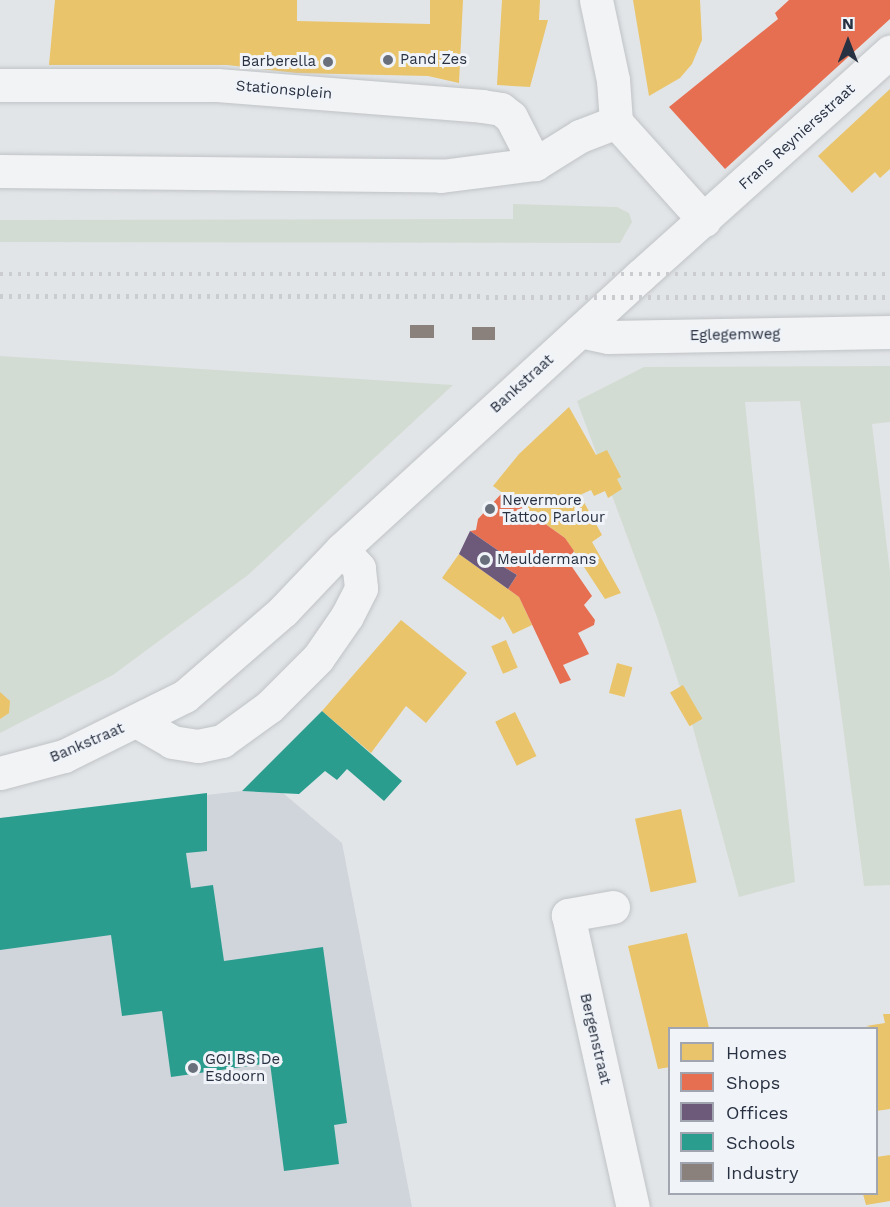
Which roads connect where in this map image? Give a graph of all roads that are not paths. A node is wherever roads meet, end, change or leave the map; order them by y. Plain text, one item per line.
1 (597, 0) edge
2 (890, 52) edge
3 (0, 85) edge
4 (616, 122) junction
5 (535, 164) junction
6 (0, 171) edge
7 (704, 220) junction
8 (580, 331) junction
9 (890, 332) edge
10 (342, 549) junction
11 (138, 722) junction
12 (0, 773) edge
13 (613, 907) dead end
14 (633, 1207) edge

1 - 4 street
2 - 7 street, Frans Reyniersstraat
3 - 5 street, Stationsplein
4 - 5 street
4 - 7 street
5 - 6 street
7 - 8 street, Bankstraat
8 - 9 street, Eglegemweg
8 - 10 street, Bankstraat
10 - 11 street, Bankstraat
10 - 11 street, Bankstraat
11 - 12 street, Bankstraat
13 - 14 street, Bergenstraat

